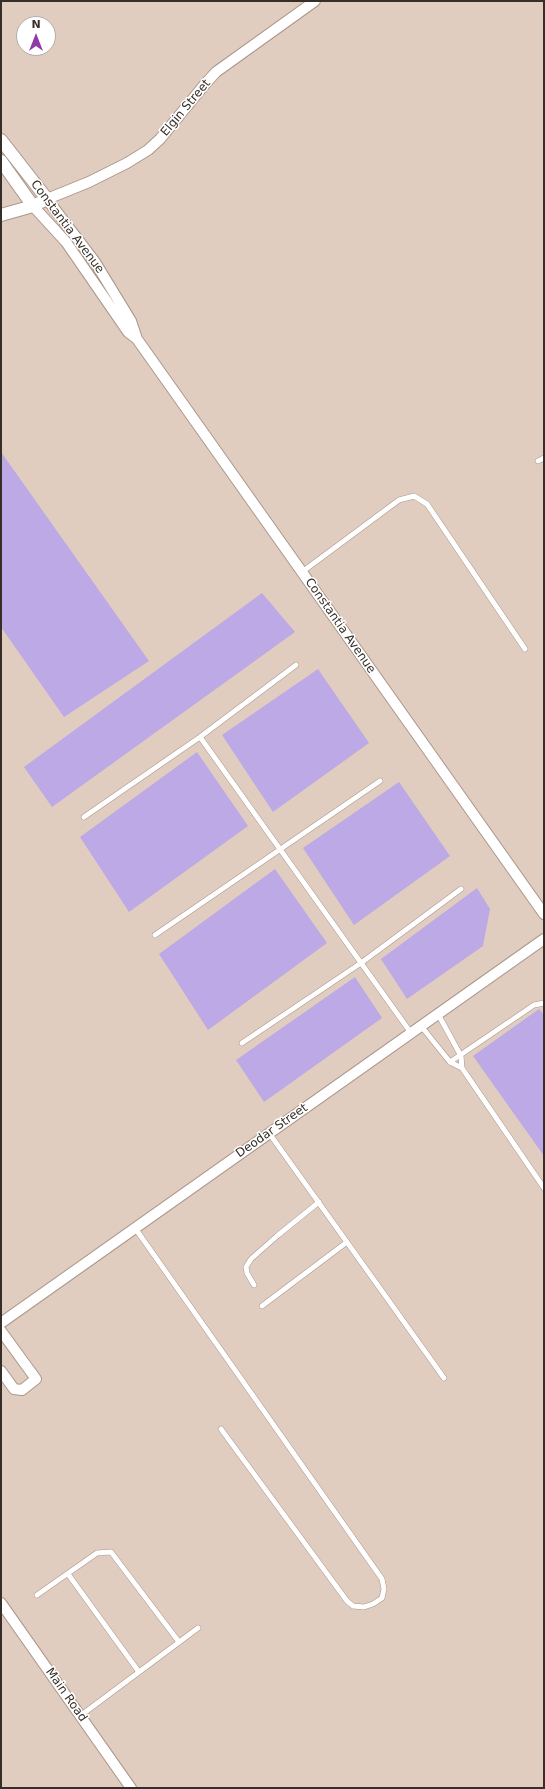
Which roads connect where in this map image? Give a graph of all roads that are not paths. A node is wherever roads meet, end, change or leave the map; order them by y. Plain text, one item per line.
1 (315, 1) edge
2 (1, 140) edge
3 (1, 161) edge
4 (48, 199) junction
5 (33, 206) junction
6 (1, 215) edge
7 (137, 339) junction
8 (544, 458) edge
9 (538, 461) dead end
10 (302, 572) junction
11 (526, 649) dead end
12 (296, 666) dead end
13 (200, 737) junction
14 (380, 781) dead end
15 (84, 817) dead end
16 (280, 850) junction
17 (461, 888) dead end
18 (544, 914) edge
19 (155, 935) dead end
20 (544, 939) edge
21 (361, 963) junction
22 (544, 1003) edge
23 (438, 1014) junction
24 (421, 1026) junction
25 (411, 1033) junction
26 (242, 1043) dead end
27 (461, 1056) junction
28 (450, 1062) junction
29 (462, 1068) junction
30 (269, 1133) junction
31 (544, 1188) edge
32 (319, 1202) junction
33 (135, 1228) junction
34 (347, 1242) junction
35 (254, 1284) dead end
36 (262, 1306) dead end
37 (1, 1323) edge
38 (1, 1331) edge
39 (1, 1371) edge
40 (444, 1378) dead end
41 (221, 1429) dead end
42 (68, 1574) junction
43 (37, 1595) dead end
44 (1, 1603) edge
45 (198, 1628) dead end
46 (179, 1642) junction
47 (138, 1672) junction
48 (80, 1716) junction
49 (131, 1788) edge

1 - 4 street, Elgin Street
2 - 4 street, Constantia Avenue
3 - 5 street, Constantia Avenue
4 - 5 street
4 - 7 street, Constantia Avenue
5 - 6 street
5 - 7 street, Constantia Avenue
7 - 10 street, Constantia Avenue
8 - 9 lane
10 - 11 lane
10 - 18 street, Constantia Avenue
12 - 13 lane
13 - 15 lane
13 - 16 lane
14 - 16 lane
16 - 19 lane
16 - 21 lane
17 - 21 lane
20 - 23 street, Deodar Street
21 - 25 lane
21 - 26 lane
22 - 27 lane
23 - 24 street, Deodar Street
23 - 27 lane
24 - 25 street, Deodar Street
24 - 28 lane
25 - 30 street, Deodar Street
27 - 28 lane
27 - 29 lane
28 - 29 lane
29 - 31 lane
30 - 32 lane
30 - 33 street, Deodar Street
32 - 34 lane
32 - 35 lane
33 - 37 street, Deodar Street
33 - 41 lane
34 - 36 lane
34 - 40 lane
38 - 39 street
42 - 43 lane
42 - 46 lane
42 - 47 lane
44 - 48 street, Main Road
45 - 46 lane
46 - 47 lane
47 - 48 lane
48 - 49 street, Main Road

